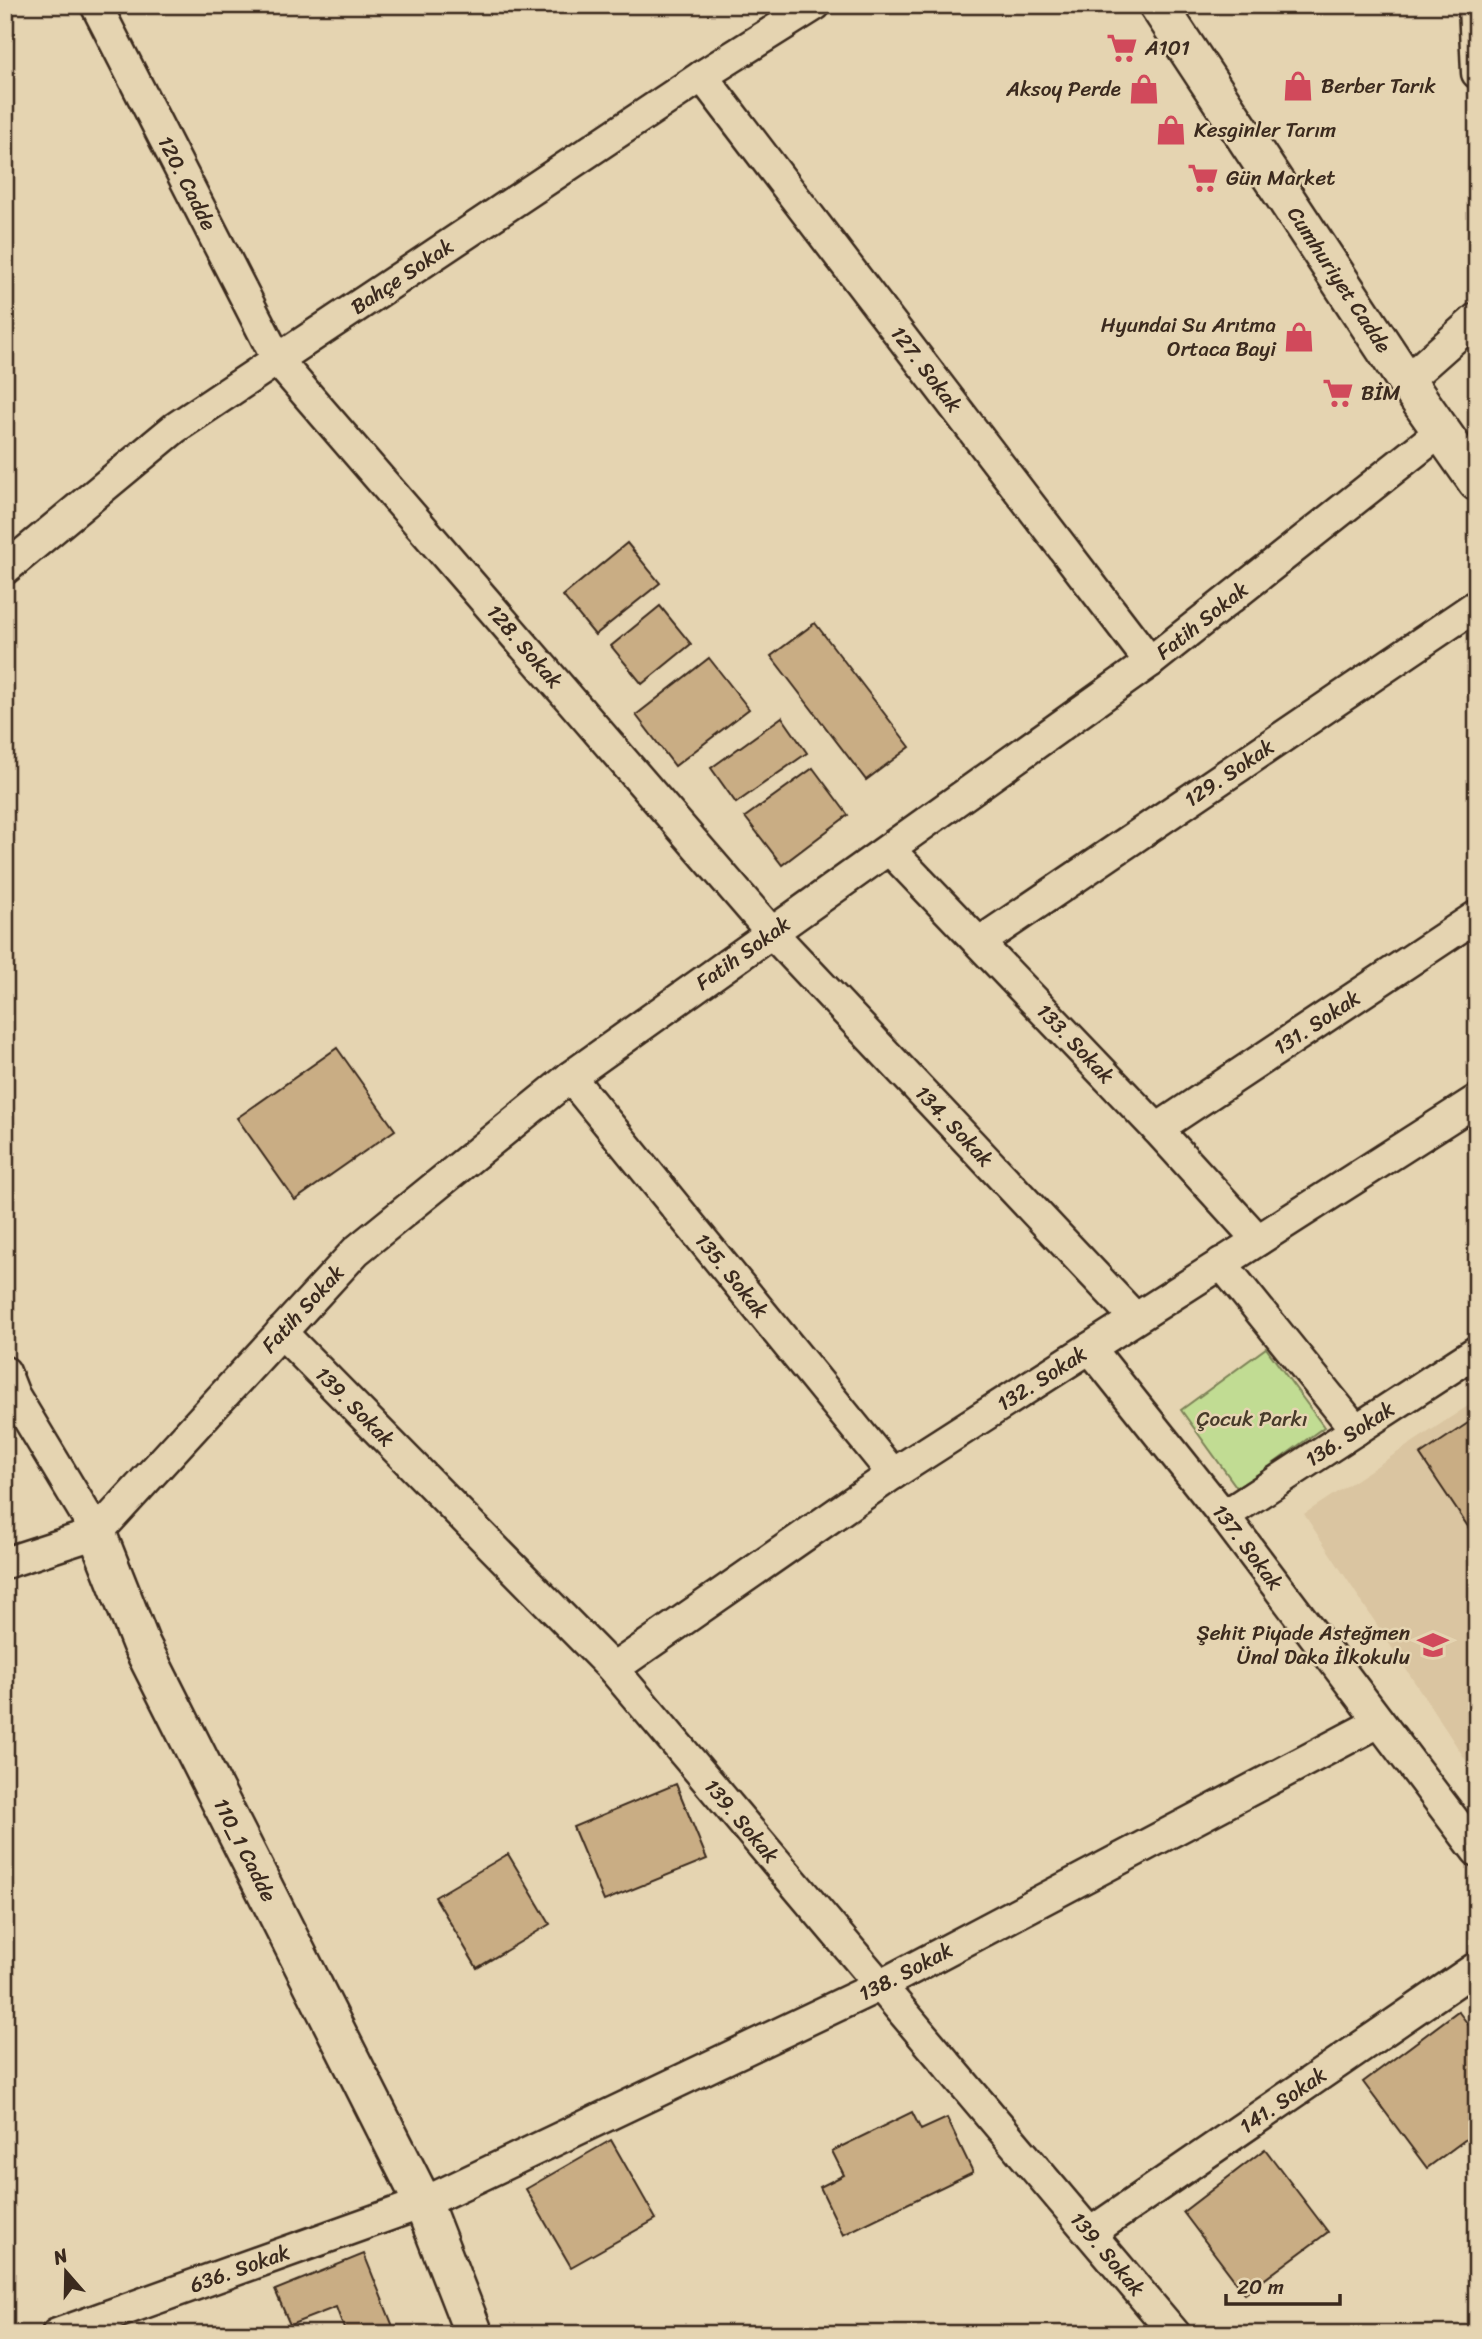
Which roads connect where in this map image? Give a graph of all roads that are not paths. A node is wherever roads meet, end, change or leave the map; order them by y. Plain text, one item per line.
1 (96, 5) edge
2 (815, 5) edge
3 (1158, 5) edge
4 (1474, 5) edge
5 (782, 15) edge
6 (1477, 74) edge
7 (702, 76) junction
8 (1477, 318) edge
9 (278, 361) junction
10 (1406, 381) junction
11 (1440, 432) junction
12 (1477, 482) edge
13 (5, 569) edge
14 (1477, 605) edge
15 (1150, 662) junction
16 (890, 850) junction
17 (1477, 916) edge
18 (772, 933) junction
19 (980, 942) junction
20 (570, 1077) junction
21 (1477, 1100) edge
22 (1157, 1129) junction
23 (1258, 1240) junction
24 (1221, 1263) junction
25 (1135, 1318) junction
26 (281, 1332) junction
27 (1090, 1348) junction
28 (1477, 1351) edge
29 (5, 1371) edge
30 (1356, 1430) junction
31 (893, 1474) junction
32 (1224, 1516) junction
33 (97, 1532) junction
34 (5, 1563) edge
35 (613, 1669) junction
36 (1379, 1721) junction
37 (1477, 1852) edge
38 (1477, 1967) edge
39 (881, 1985) junction
40 (423, 2203) junction
41 (1090, 2233) junction
42 (57, 2334) edge
43 (474, 2334) edge
44 (1175, 2334) edge

1 - 9 street, 120. Cadde
2 - 5 street, Bahçe Sokak
3 - 10 street, Cumhuriyet Cadde
4 - 6 street
5 - 7 street, Bahçe Sokak
7 - 9 street, Bahçe Sokak
7 - 15 street, 127. Sokak
8 - 10 street
9 - 13 street, Bahçe Sokak
9 - 18 street, 128. Sokak
10 - 11 street, Cumhuriyet Cadde
11 - 12 street, Cumhuriyet Cadde
11 - 15 street, Fatih Sokak
14 - 19 street, 129. Sokak
15 - 16 street, Fatih Sokak
16 - 18 street, Fatih Sokak
16 - 19 street, 133. Sokak
17 - 22 street, 131. Sokak
18 - 20 street, Fatih Sokak
18 - 25 street, 134. Sokak
19 - 22 street, 133. Sokak
20 - 26 street, Fatih Sokak
20 - 31 street, 135. Sokak
21 - 23 street, 132. Sokak
22 - 23 street, 133. Sokak
23 - 24 street, 132. Sokak
24 - 25 street, 132. Sokak
24 - 30 street
25 - 27 street, 132. Sokak
26 - 33 street, Fatih Sokak
26 - 35 street, 139. Sokak
27 - 31 street, 132. Sokak
27 - 32 street, 137. Sokak
28 - 30 street, 136. Sokak
29 - 33 street, 110_1 Cadde
30 - 32 street, 136. Sokak
31 - 35 street, 132. Sokak
32 - 36 street, 137. Sokak
33 - 34 street
33 - 40 street, 110_1 Cadde
35 - 39 street, 139. Sokak
36 - 37 street, 137. Sokak
36 - 39 street, 138. Sokak
38 - 41 street, 141. Sokak
39 - 40 street, 138. Sokak
39 - 41 street, 139. Sokak
40 - 42 street, 636. Sokak
40 - 43 street, 110_1 Cadde
41 - 44 street, 139. Sokak

